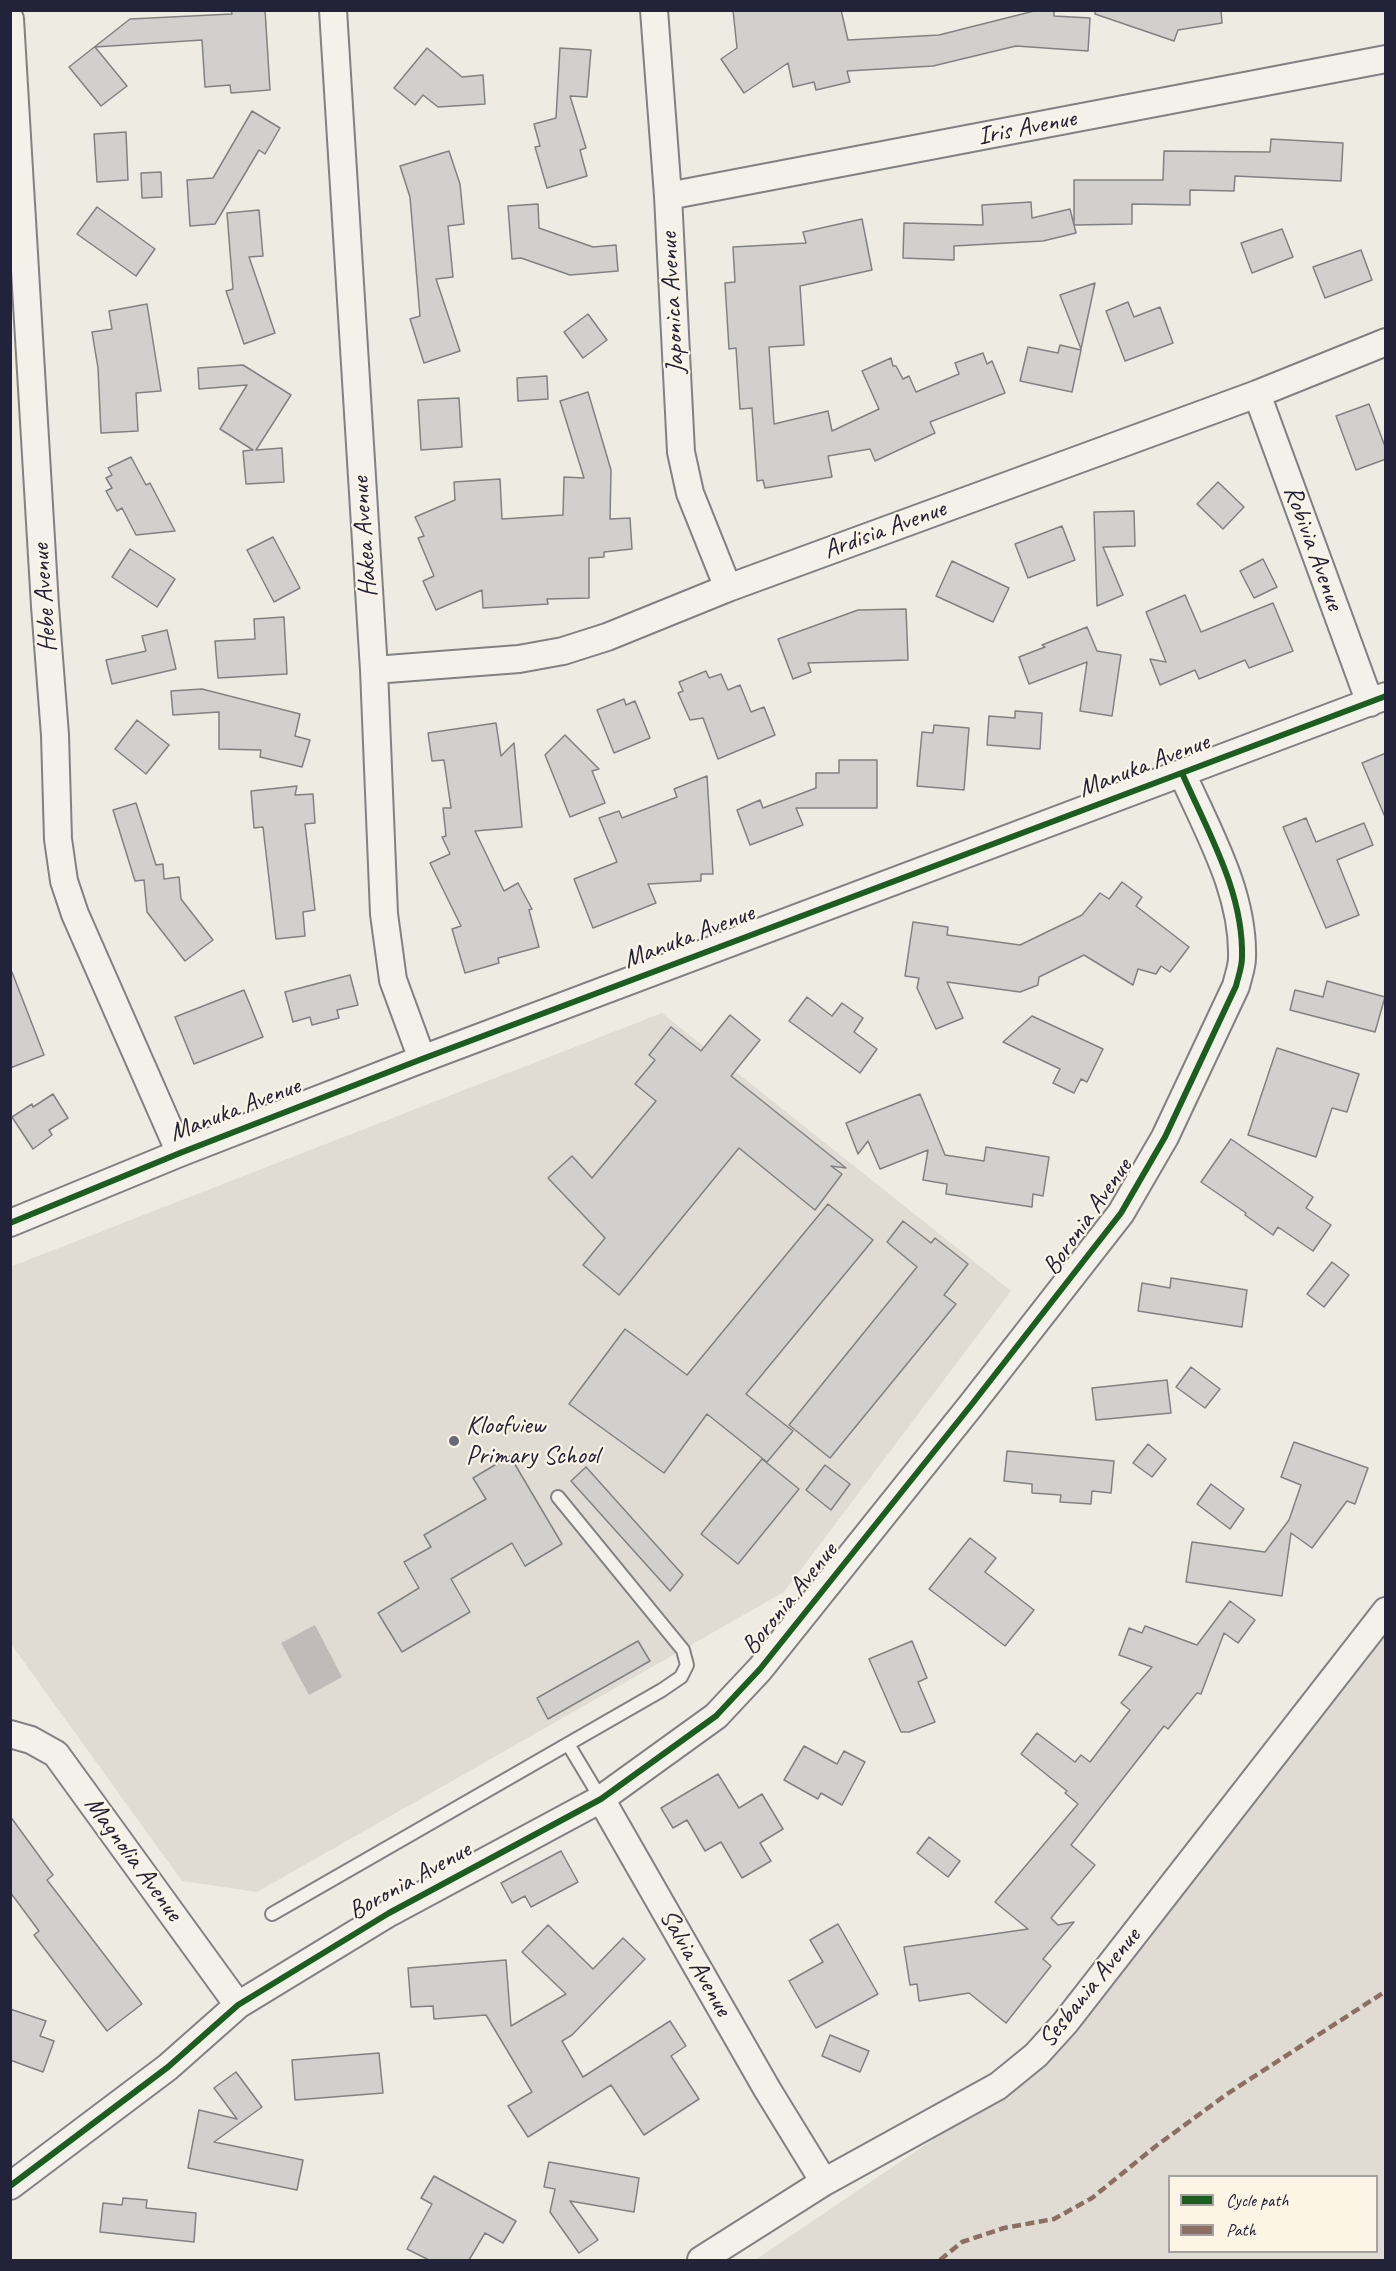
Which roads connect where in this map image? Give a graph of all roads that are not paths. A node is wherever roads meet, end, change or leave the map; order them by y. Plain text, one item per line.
1 (333, 10) edge
2 (654, 10) edge
3 (10, 19) edge
4 (1386, 59) edge
5 (668, 196) junction
6 (1386, 342) edge
7 (1257, 394) junction
8 (728, 588) junction
9 (374, 670) junction
10 (1378, 699) edge
11 (1182, 773) junction
12 (422, 1059) junction
13 (180, 1153) junction
14 (10, 1223) edge
15 (558, 1497) dead end
16 (1386, 1611) edge
17 (10, 1734) edge
18 (568, 1744) junction
19 (601, 1799) junction
20 (272, 1914) dead end
21 (238, 2005) junction
22 (824, 2182) junction
23 (10, 2186) edge
24 (701, 2260) edge

1 - 9 street, Hakea Avenue
2 - 5 street, Japonica Avenue
3 - 13 street, Hebe Avenue
4 - 5 street, Iris Avenue
5 - 8 street, Japonica Avenue
6 - 7 street, Ardisia Avenue
7 - 8 street, Ardisia Avenue
7 - 10 street, Robivia Avenue
8 - 9 street, Ardisia Avenue
9 - 12 street, Hakea Avenue
10 - 11 street, Manuka Avenue
11 - 12 street, Manuka Avenue
11 - 19 street, Boronia Avenue
12 - 13 street, Manuka Avenue
13 - 14 street, Manuka Avenue
15 - 18 lane
16 - 22 street, Sesbania Avenue
17 - 21 street, Magnolia Avenue
18 - 19 lane, Salvia Avenue
18 - 20 lane
19 - 21 street, Boronia Avenue
19 - 22 street, Salvia Avenue
21 - 23 street, Boronia Avenue
22 - 24 street, Sesbania Avenue

